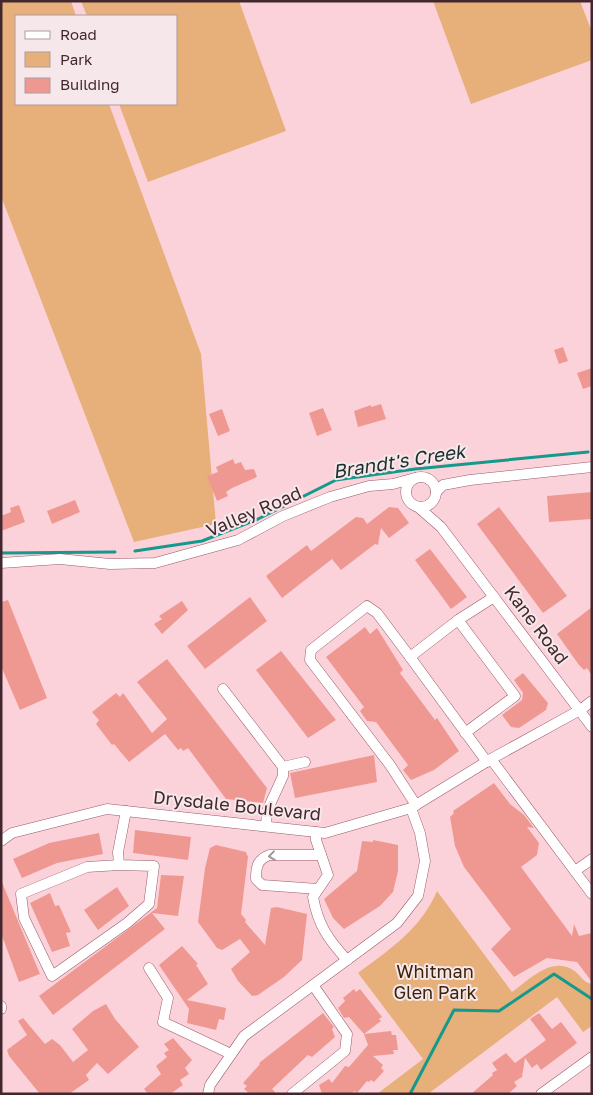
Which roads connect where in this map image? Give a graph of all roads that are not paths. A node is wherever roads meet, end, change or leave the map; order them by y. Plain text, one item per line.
1 (592, 467) edge
2 (420, 477) junction
3 (470, 480) junction
4 (369, 486) junction
5 (436, 494) junction
6 (413, 504) junction
7 (453, 543) junction
8 (1, 563) edge
9 (494, 597) junction
10 (458, 620) junction
11 (410, 656) junction
12 (223, 689) dead end
13 (592, 701) edge
14 (580, 710) junction
15 (592, 727) edge
16 (465, 733) junction
17 (489, 761) junction
18 (304, 762) dead end
19 (283, 767) junction
20 (413, 806) junction
21 (126, 811) junction
22 (266, 826) junction
23 (316, 832) junction
24 (1, 841) edge
25 (321, 855) junction
26 (592, 859) edge
27 (118, 865) junction
28 (575, 871) junction
29 (315, 893) junction
30 (592, 894) edge
31 (347, 960) junction
32 (149, 968) dead end
33 (314, 985) junction
34 (231, 1054) junction
35 (592, 1057) edge
36 (208, 1094) edge
37 (292, 1094) edge
38 (541, 1094) edge

1 - 3 street, Valley Road
2 - 3 street, Valley Road
2 - 4 street, Valley Road
2 - 5 street
2 - 6 street
3 - 5 street, Valley Road
4 - 6 street, Valley Road
4 - 8 street, Valley Road
5 - 6 street, Valley Road
5 - 7 street, Kane Road
6 - 7 street, Kane Road
7 - 9 street, Kane Road
9 - 10 street
9 - 14 street, Kane Road
10 - 11 street
10 - 16 street
11 - 16 street
11 - 20 street
12 - 19 street
13 - 14 street, Drysdale Boulevard
14 - 15 street, Kane Road
14 - 17 street, Drysdale Boulevard
16 - 17 street
17 - 20 street, Drysdale Boulevard
17 - 28 street
18 - 19 street
19 - 22 street
20 - 23 street, Drysdale Boulevard
20 - 31 street
21 - 22 street, Drysdale Boulevard
21 - 24 street, Drysdale Boulevard
21 - 27 street
22 - 23 street, Drysdale Boulevard
23 - 25 street
25 - 29 street
25 -> 29 street
26 - 28 street
27 - 27 street
28 - 30 street
29 - 31 street
31 - 33 street
32 - 34 street
33 - 34 street
33 - 37 street
34 - 36 street
35 - 38 street

